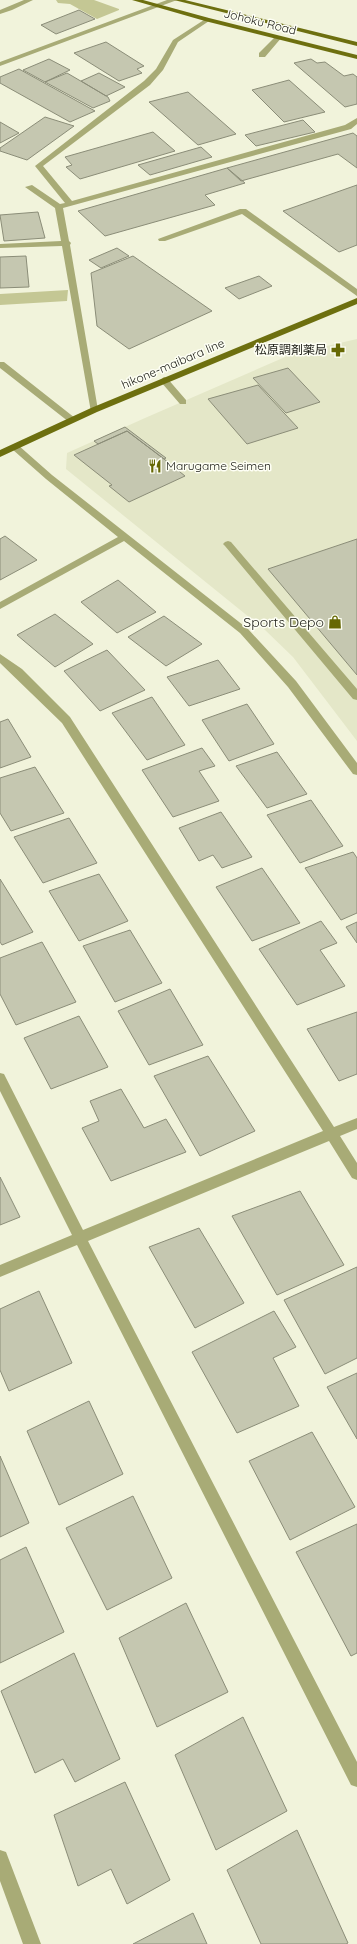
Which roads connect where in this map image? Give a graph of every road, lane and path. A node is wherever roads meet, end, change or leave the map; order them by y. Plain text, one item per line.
1 (30, 0) edge
2 (135, 0) edge
3 (175, 0) edge
4 (154, 6) junction
5 (0, 12) edge
6 (115, 20) junction
7 (207, 20) junction
8 (124, 25) dead end
9 (278, 38) junction
10 (357, 44) edge
11 (262, 55) dead end
12 (357, 57) edge
13 (166, 58) junction
14 (174, 59) dead end
15 (0, 64) edge
16 (357, 120) edge
17 (29, 187) dead end
18 (70, 204) junction
19 (59, 207) junction
20 (162, 239) dead end
21 (67, 243) junction
22 (0, 246) edge
23 (357, 293) edge
24 (357, 301) edge
25 (1, 364) edge
26 (164, 380) junction
27 (183, 402) dead end
28 (94, 410) junction
29 (72, 420) junction
30 (15, 447) junction
31 (0, 454) edge
32 (126, 537) junction
33 (228, 544) dead end
34 (0, 606) edge
35 (0, 657) edge
36 (357, 696) edge
37 (357, 771) edge
38 (0, 1078) edge
39 (357, 1123) edge
40 (332, 1134) junction
41 (357, 1174) edge
42 (80, 1238) junction
43 (0, 1271) edge
44 (357, 1779) edge
45 (0, 1858) edge
46 (32, 1944) edge

1 - 5 street
2 - 4 main road, Johoku Road
3 - 4 street
3 - 10 main road, Johoku Road
4 - 6 street
4 - 7 main road, Johoku Road
6 - 8 street
6 - 15 street
7 - 9 main road, Johoku Road
7 - 13 street
9 - 11 street
9 - 12 main road, Johoku Road
13 - 14 street
13 - 18 street
16 - 18 street
17 - 19 street
18 - 19 street
19 - 21 street
20 - 23 street
21 - 22 street
21 - 28 street
24 - 26 main road, hikone-maibara line
25 - 29 street
26 - 27 street
26 - 28 main road, hikone-maibara line
28 - 29 main road, hikone-maibara line
29 - 30 main road, hikone-maibara line
30 - 31 main road, hikone-maibara line
30 - 32 street
32 - 34 street
32 - 37 street
33 - 36 street
35 - 40 street
38 - 42 street
39 - 40 street
40 - 41 street
40 - 42 street
42 - 43 street
42 - 44 street
45 - 46 street

